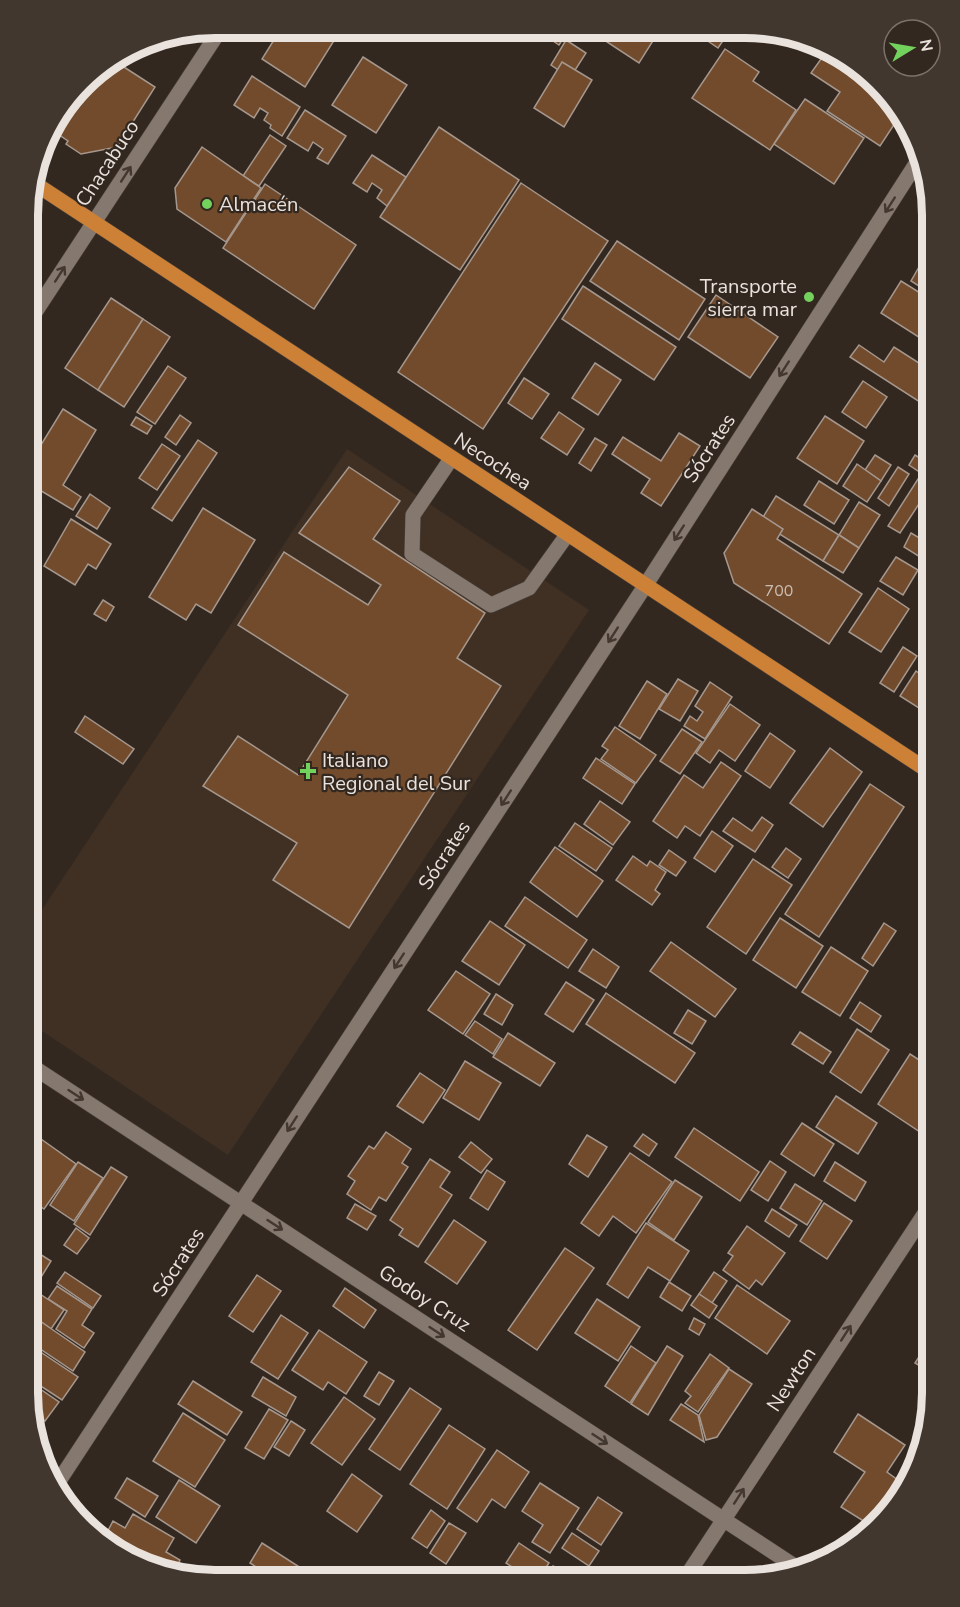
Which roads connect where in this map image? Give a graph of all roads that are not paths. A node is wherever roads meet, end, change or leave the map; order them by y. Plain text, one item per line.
1 (215, 38) edge
2 (915, 166) edge
3 (40, 187) edge
4 (94, 222) junction
5 (38, 308) edge
6 (451, 459) junction
7 (567, 535) junction
8 (645, 586) junction
9 (922, 767) edge
10 (38, 1070) edge
11 (241, 1203) junction
12 (922, 1218) edge
13 (60, 1480) edge
14 (724, 1520) junction
15 (790, 1563) edge
16 (691, 1570) edge

4 -> 1 street, Chacabuco
2 -> 8 street, Sócrates
3 - 4 main road, Necochea
5 -> 4 street, Chacabuco
4 - 6 main road, Necochea
6 - 7 main road, Necochea
6 - 7 street
7 - 8 main road, Necochea
8 - 9 main road, Necochea
8 -> 11 street, Sócrates
10 -> 11 street, Godoy Cruz
11 - 13 street, Sócrates
11 -> 14 street, Godoy Cruz
14 -> 12 street, Newton
14 - 15 street, Godoy Cruz
14 - 16 street, Newton

